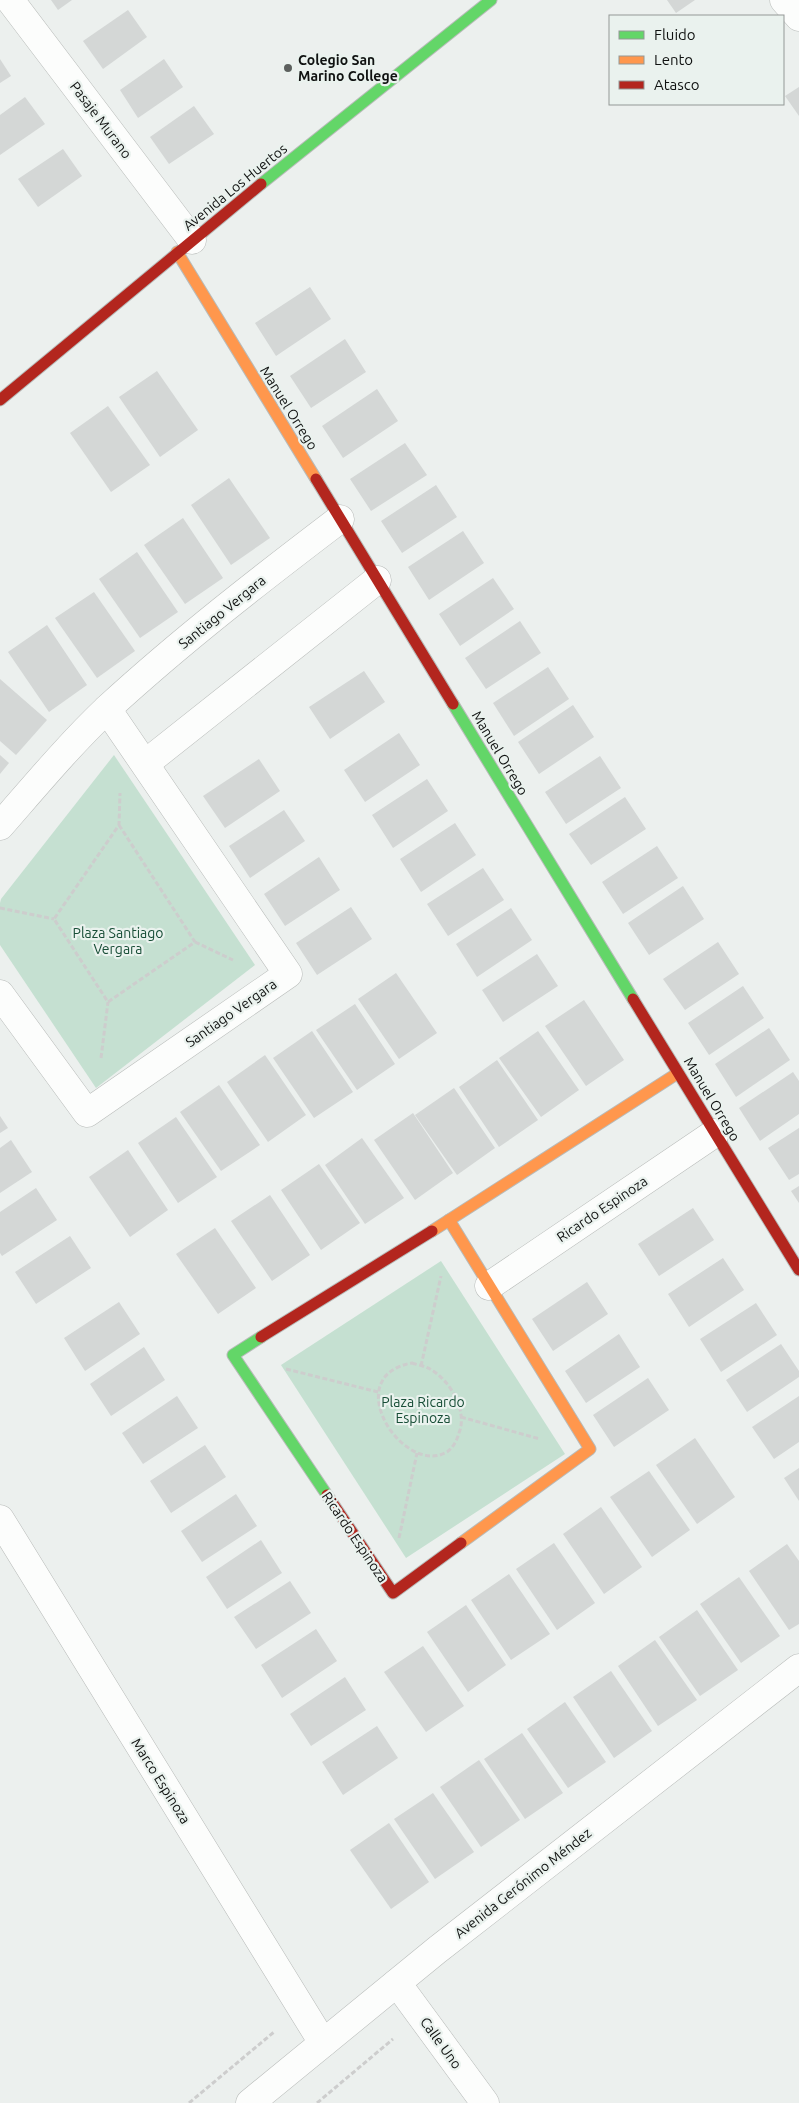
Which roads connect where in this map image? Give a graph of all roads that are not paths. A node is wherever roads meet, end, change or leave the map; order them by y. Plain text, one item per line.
1 (10, 0) edge
2 (491, 0) edge
3 (784, 0) edge
4 (799, 17) edge
5 (184, 246) junction
6 (0, 400) edge
7 (340, 519) junction
8 (377, 580) junction
9 (107, 709) junction
10 (146, 763) junction
11 (0, 826) edge
12 (0, 994) edge
13 (678, 1073) junction
14 (715, 1133) junction
15 (451, 1223) junction
16 (799, 1270) edge
17 (489, 1286) junction
18 (0, 1519) edge
19 (799, 1668) edge
20 (397, 1983) junction
21 (323, 2043) junction
22 (250, 2103) edge
23 (485, 2103) edge

1 - 5 street, Pasaje Murano
2 - 5 street, Avenida Los Huertos
3 - 4 street
5 - 6 street, Avenida Los Huertos
5 - 7 street, Manuel Orrego
7 - 8 street, Manuel Orrego
7 - 9 street, Santiago Vergara
8 - 10 street
8 - 13 street, Manuel Orrego
9 - 10 street, Santiago Vergara
9 - 11 street, Santiago Vergara
10 - 12 street, Santiago Vergara
13 - 14 street, Manuel Orrego
13 - 15 street
14 - 16 street, Manuel Orrego
14 - 17 street, Ricardo Espinoza
15 - 17 street
15 - 17 street, Ricardo Espinoza
18 - 21 street, Marco Espinoza
19 - 20 street, Avenida Gerónimo Méndez
20 - 21 street, Avenida Gerónimo Méndez
20 - 23 street, Calle Uno
21 - 22 street, Avenida Gerónimo Méndez

